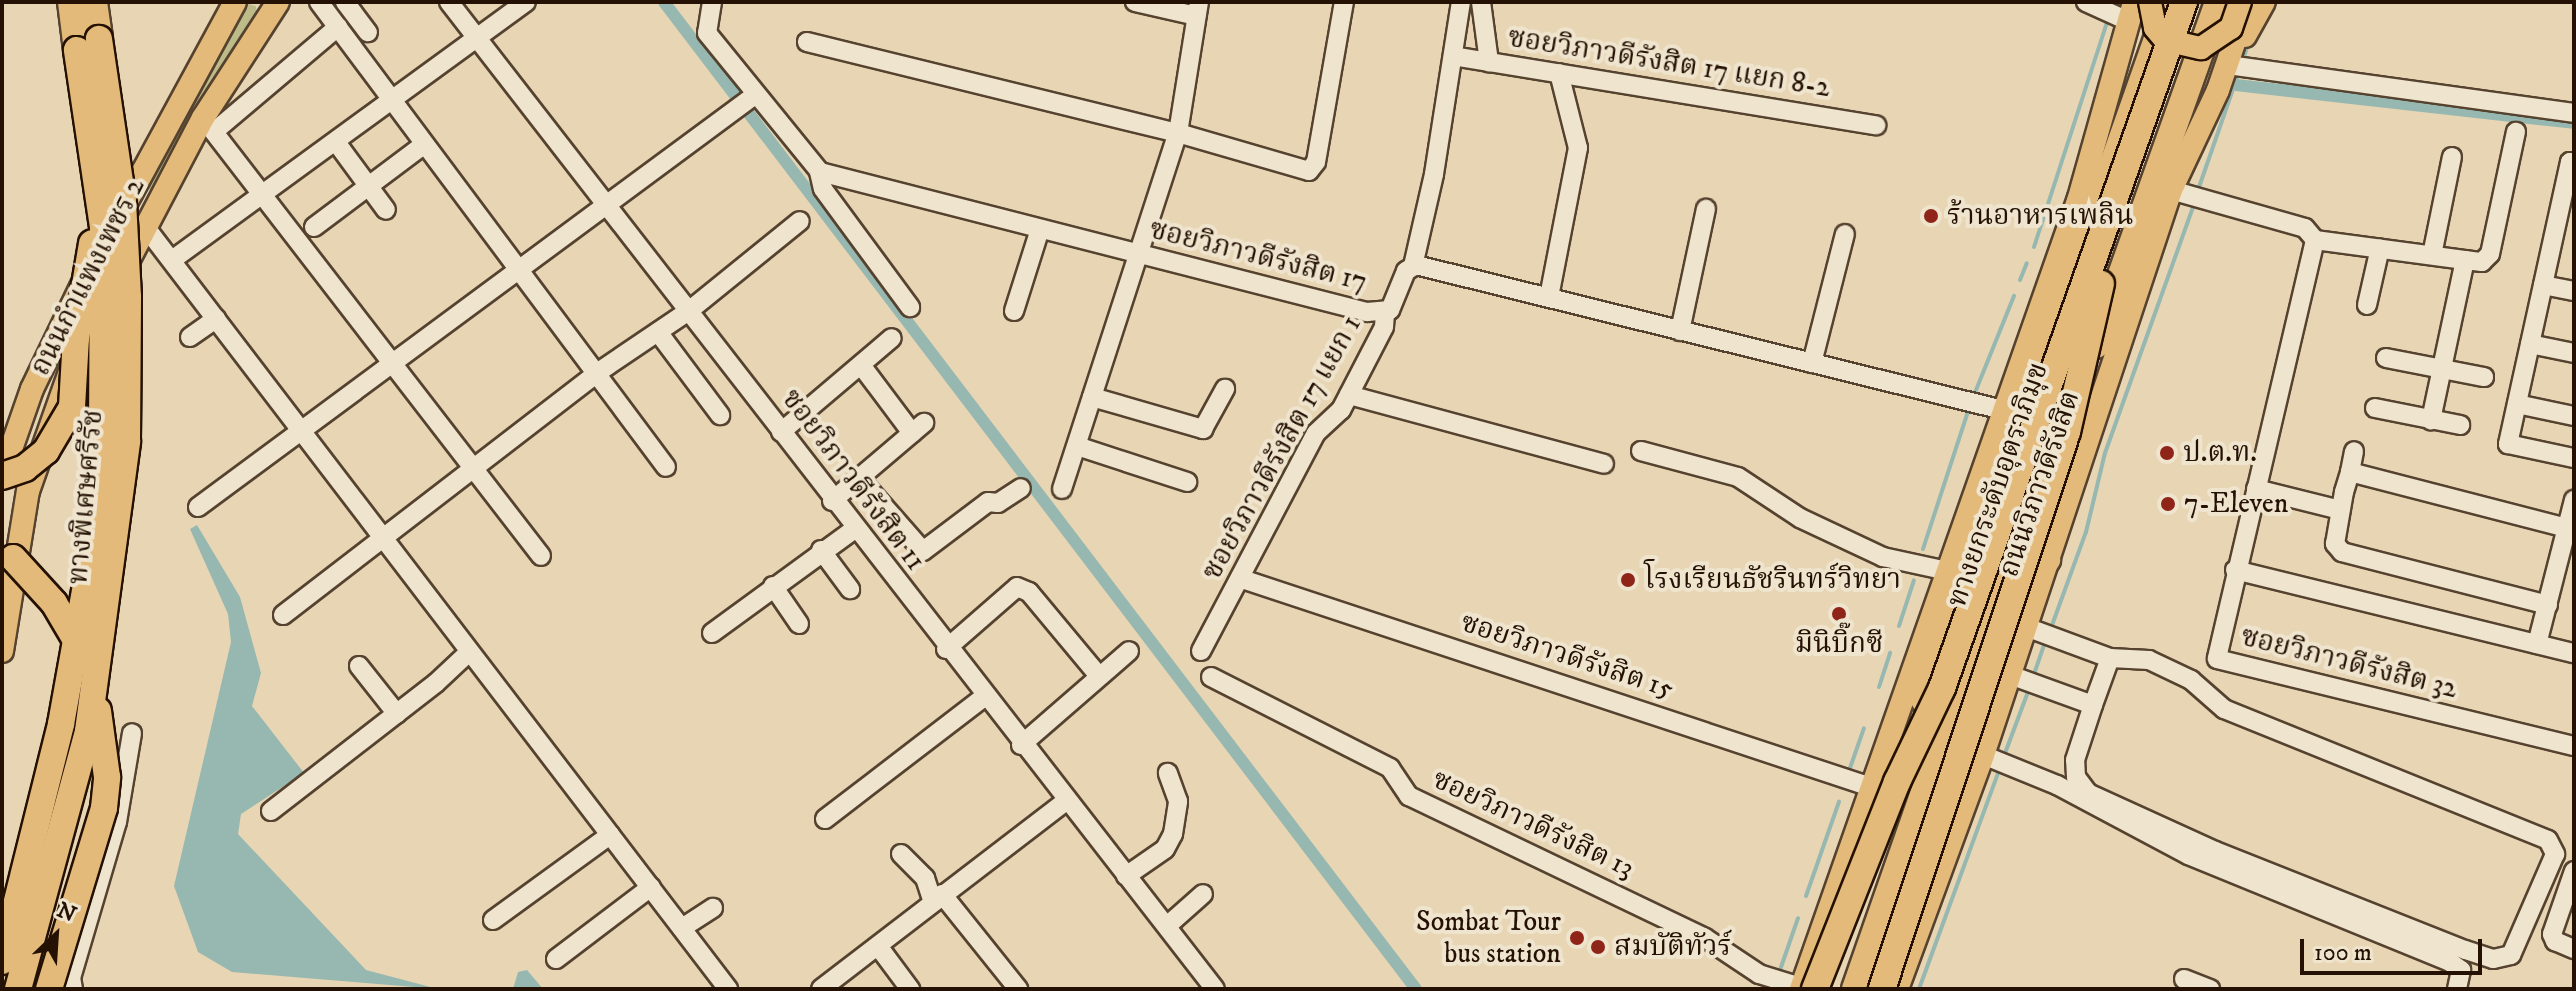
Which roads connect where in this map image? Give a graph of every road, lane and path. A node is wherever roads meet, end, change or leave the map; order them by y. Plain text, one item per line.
1 (71, 2) edge
2 (94, 2) edge
3 (235, 2) edge
4 (278, 2) edge
5 (319, 2) edge
6 (345, 2) edge
7 (449, 2) edge
8 (526, 2) edge
9 (712, 2) edge
10 (1135, 2) edge
11 (1344, 2) edge
12 (1461, 2) edge
13 (1481, 2) edge
14 (2086, 2) edge
15 (2170, 2) edge
16 (2184, 2) edge
17 (2202, 2) edge
18 (2218, 2) edge
19 (2240, 2) edge
20 (2247, 2) edge
21 (2264, 2) edge
22 (1197, 9) edge
23 (2128, 9) edge
24 (338, 27) junction
25 (368, 32) dead end
26 (479, 39) junction
27 (807, 42) dead end
28 (1453, 56) junction
29 (2230, 60) junction
30 (1489, 62) junction
31 (1559, 73) junction
32 (755, 95) junction
33 (389, 102) junction
34 (2574, 113) edge
35 (210, 124) junction
36 (1876, 125) dead end
37 (2516, 132) dead end
38 (1178, 133) junction
39 (336, 142) junction
40 (422, 146) junction
41 (2452, 157) dead end
42 (2574, 163) edge
43 (819, 172) junction
44 (368, 185) junction
45 (2171, 190) junction
46 (264, 193) junction
47 (99, 202) junction
48 (608, 207) junction
49 (1706, 209) dead end
50 (386, 210) dead end
51 (800, 221) dead end
52 (2565, 224) edge
53 (314, 227) dead end
54 (147, 229) junction
55 (1039, 232) junction
56 (1845, 234) dead end
57 (2315, 240) junction
58 (2380, 248) junction
59 (2432, 255) junction
60 (1138, 256) junction
61 (172, 260) junction
62 (2465, 260) junction
63 (1413, 266) junction
64 (518, 273) junction
65 (2101, 284) junction
66 (2543, 285) junction
67 (2574, 291) edge
68 (1549, 297) junction
69 (2367, 305) dead end
70 (910, 307) dead end
71 (690, 310) junction
72 (1014, 311) dead end
73 (1385, 312) junction
74 (216, 319) junction
75 (1680, 331) junction
76 (658, 332) junction
77 (190, 337) dead end
78 (892, 338) dead end
79 (2530, 344) junction
80 (2574, 353) edge
81 (2386, 358) dead end
82 (2022, 359) joint
83 (393, 361) junction
84 (1812, 363) junction
85 (861, 365) junction
86 (2442, 368) junction
87 (597, 373) junction
88 (2484, 377) dead end
89 (1225, 389) dead end
90 (1349, 395) junction
91 (1092, 397) junction
92 (2517, 404) junction
93 (2375, 408) dead end
94 (2013, 412) junction
95 (720, 415) dead end
96 (2574, 416) edge
97 (2431, 420) junction
98 (2460, 425) dead end
99 (299, 429) junction
100 (781, 432) junction
101 (1077, 446) junction
102 (1641, 451) dead end
103 (2354, 451) dead end
104 (2574, 458) edge
105 (1604, 464) dead end
106 (666, 467) dead end
107 (473, 471) junction
108 (2350, 472) junction
109 (2, 475) edge
110 (859, 478) junction
111 (1187, 482) dead end
112 (1021, 488) dead end
113 (1062, 489) dead end
114 (2256, 489) junction
115 (2574, 500) edge
116 (832, 501) junction
117 (198, 507) dead end
118 (2340, 510) junction
119 (2567, 528) junction
120 (853, 530) junction
121 (382, 541) junction
122 (2, 549) edge
123 (821, 550) junction
124 (541, 556) dead end
125 (2047, 560) joint
126 (2235, 570) junction
127 (1948, 571) junction
128 (1242, 579) junction
129 (773, 586) junction
130 (850, 589) dead end
131 (2548, 605) junction
132 (283, 615) dead end
133 (799, 624) dead end
134 (2013, 624) junction
135 (712, 633) dead end
136 (2537, 644) junction
137 (946, 649) junction
138 (2, 651) edge
139 (1129, 651) dead end
140 (1201, 651) dead end
141 (469, 652) junction
142 (2574, 653) edge
143 (2110, 658) junction
144 (359, 666) dead end
145 (2010, 675) junction
146 (1099, 676) junction
147 (1211, 677) dead end
148 (1942, 688) junction
149 (984, 697) junction
150 (2093, 705) junction
151 (397, 714) junction
152 (132, 733) dead end
153 (1021, 745) junction
154 (2574, 746) edge
155 (1983, 755) junction
156 (1168, 773) dead end
157 (1874, 788) junction
158 (1065, 802) junction
159 (271, 811) dead end
160 (825, 819) dead end
161 (610, 835) junction
162 (901, 854) dead end
163 (2574, 871) edge
164 (1126, 876) junction
165 (651, 887) junction
166 (1203, 894) dead end
167 (938, 898) junction
168 (713, 908) dead end
169 (493, 920) dead end
170 (1167, 926) junction
171 (682, 928) junction
172 (878, 946) junction
173 (2567, 946) edge
174 (556, 959) dead end
175 (2, 961) edge
176 (2184, 979) dead end
177 (1805, 985) edge
178 (726, 988) edge
179 (18, 989) edge
180 (49, 989) edge
181 (73, 989) edge
182 (821, 989) edge
183 (910, 989) edge
184 (1018, 989) edge
185 (1215, 989) edge
186 (1839, 989) edge
187 (1855, 989) edge
188 (1873, 989) edge
189 (1882, 989) edge
190 (1897, 989) edge
191 (2210, 989) edge
192 (2457, 989) edge

1 - 47 highway, ทางพิเศษศรีรัช, bridge
2 - 179 highway, ทางพิเศษศรีรัช, bridge
3 - 109 main road, ถนนกำแพงเพชร 2
4 - 35 main road, ถนนกำแพงเพชร 2
5 - 24 street
6 - 25 street
7 - 26 street, ซอยวิภาวดีรังสิต 11
8 - 26 street
9 - 32 street
10 - 22 street
11 - 38 street
12 - 28 street
13 - 30 street
14 - 23 street
15 - 94 highway, ถนนวิภาวดีรังสิต
16 - 148 highway, ทางยกระดับอุตราภิมุข, bridge
17 - 65 highway, ทางยกระดับอุตราภิมุข
18 - 134 highway, ถนนวิภาวดีรังสิต
19 - 23 main road, bridge
20 - 29 main road, ถนนวิภาวดีรังสิต
21 - 29 main road
22 - 38 street
23 - 82 main road
24 - 33 street
24 - 35 street
26 - 33 street
26 - 48 street, ซอยวิภาวดีรังสิต 11
27 - 38 street
28 - 30 street, ซอยวิภาวดีรังสิต 17 แยก 8-2
28 - 63 street
29 - 34 street
29 - 45 main road, ถนนวิภาวดีรังสิต
30 - 31 street, ซอยวิภาวดีรังสิต 17 แยก 8-2
31 - 36 street, ซอยวิภาวดีรังสิต 17 แยก 8-2
31 - 68 street
32 - 43 street
32 - 48 street
33 - 39 street
33 - 40 street
35 - 46 street
35 - 54 main road, ถนนกำแพงเพชร 2
37 - 62 street
38 - 60 street
39 - 44 street
39 - 46 street
40 - 44 street
40 - 64 street
41 - 59 street
42 - 52 street
43 - 55 street, ซอยวิภาวดีรังสิต 17
43 - 70 street
44 - 50 street
44 - 53 street
45 - 57 street
45 - 125 main road, ถนนวิภาวดีรังสิต
46 - 61 street
46 - 83 street
47 - 109 highway, bridge
47 - 175 highway, ทางพิเศษศรีรัช, bridge
48 - 64 street
48 - 71 street, ซอยวิภาวดีรังสิต 11
49 - 75 street
51 - 71 street
52 - 66 street
54 - 61 street
54 - 138 main road, ถนนกำแพงเพชร 2
55 - 60 street, ซอยวิภาวดีรังสิต 17
55 - 72 street
56 - 84 street
57 - 58 street
57 - 114 street, ซอยวิภาวดีรังสิต 32
58 - 59 street
58 - 69 street
59 - 62 street
60 - 73 street, ซอยวิภาวดีรังสิต 17
60 - 91 street
61 - 74 street
62 - 86 street
63 - 68 street
63 - 73 street, ซอยวิภาวดีรังสิต 17
64 - 83 street
64 - 87 street
65 - 187 highway, ทางยกระดับอุตราภิมุข, bridge
65 - 189 highway, bridge
66 - 67 street
66 - 79 street
68 - 75 street
71 - 76 street
71 - 100 street, ซอยวิภาวดีรังสิต 11
73 - 90 street, ซอยวิภาวดีรังสิต 17 แยก 1
74 - 77 street
74 - 99 street
75 - 84 street
76 - 87 street
76 - 95 street
78 - 85 street
79 - 80 street
79 - 92 street
81 - 86 street
82 - 94 highway
83 - 99 street
83 - 107 street
84 - 94 street
85 - 100 street
85 - 110 street
86 - 88 street
86 - 97 street
87 - 106 street
87 - 107 street
89 - 91 street
90 - 105 street
90 - 128 street, ซอยวิภาวดีรังสิต 17 แยก 1
91 - 101 street
92 - 96 street
92 - 104 street
93 - 97 street
94 - 127 main road, ถนนวิภาวดีรังสิต
94 - 177 highway, ถนนวิภาวดีรังสิต
97 - 98 street
99 - 117 street
99 - 121 street
100 - 116 street, ซอยวิภาวดีรังสิต 11
101 - 111 street
101 - 113 street
102 - 127 street
103 - 108 street
107 - 121 street
107 - 124 street
108 - 118 street
108 - 119 street
110 - 112 street
110 - 116 street
114 - 118 street
114 - 126 street, ซอยวิภาวดีรังสิต 32
115 - 119 street
116 - 120 street, ซอยวิภาวดีรังสิต 11
118 - 131 street
119 - 131 street
120 - 123 street
120 - 137 street, ซอยวิภาวดีรังสิต 11
121 - 132 street
121 - 141 street
122 - 180 highway, bridge
123 - 129 street
123 - 130 street
125 - 134 highway
126 - 136 street
126 - 154 street, ซอยวิภาวดีรังสิต 32
127 - 157 main road, ถนนวิภาวดีรังสิต
128 - 140 street, ซอยวิภาวดีรังสิต 17 แยก 1
128 - 157 street, ซอยวิภาวดีรังสิต 15
129 - 133 street
129 - 135 street
131 - 136 street
134 - 143 street
134 - 145 main road, ถนนวิภาวดีรังสิต
134 - 188 highway, ถนนวิภาวดีรังสิต
136 - 142 street
137 - 146 street
137 - 149 street, ซอยวิภาวดีรังสิต 11
139 - 146 street
141 - 151 street
141 - 161 street
143 - 150 street
143 - 150 street
144 - 151 street
145 - 150 street
145 - 155 main road, ถนนวิภาวดีรังสิต
146 - 153 street
147 - 177 street, ซอยวิภาวดีรังสิต 13
148 - 177 highway, bridge
148 - 186 highway, ทางยกระดับอุตราภิมุข, bridge
149 - 153 street, ซอยวิภาวดีรังสิต 11
149 - 160 street
151 - 159 street
152 - 181 street
153 - 158 street, ซอยวิภาวดีรังสิต 11
155 - 190 main road, ถนนวิภาวดีรังสิต
155 - 192 street
156 - 164 street
157 - 177 main road, ถนนวิภาวดีรังสิต
158 - 164 street, ซอยวิภาวดีรังสิต 11
158 - 167 street
161 - 165 street
161 - 169 street
162 - 167 street
163 - 173 street
164 - 170 street, ซอยวิภาวดีรังสิต 11
165 - 171 street
165 - 174 street
166 - 170 street
167 - 172 street
167 - 184 street
168 - 171 street
170 - 185 street, ซอยวิภาวดีรังสิต 11
171 - 178 street
172 - 182 street
172 - 183 street
176 - 191 street

